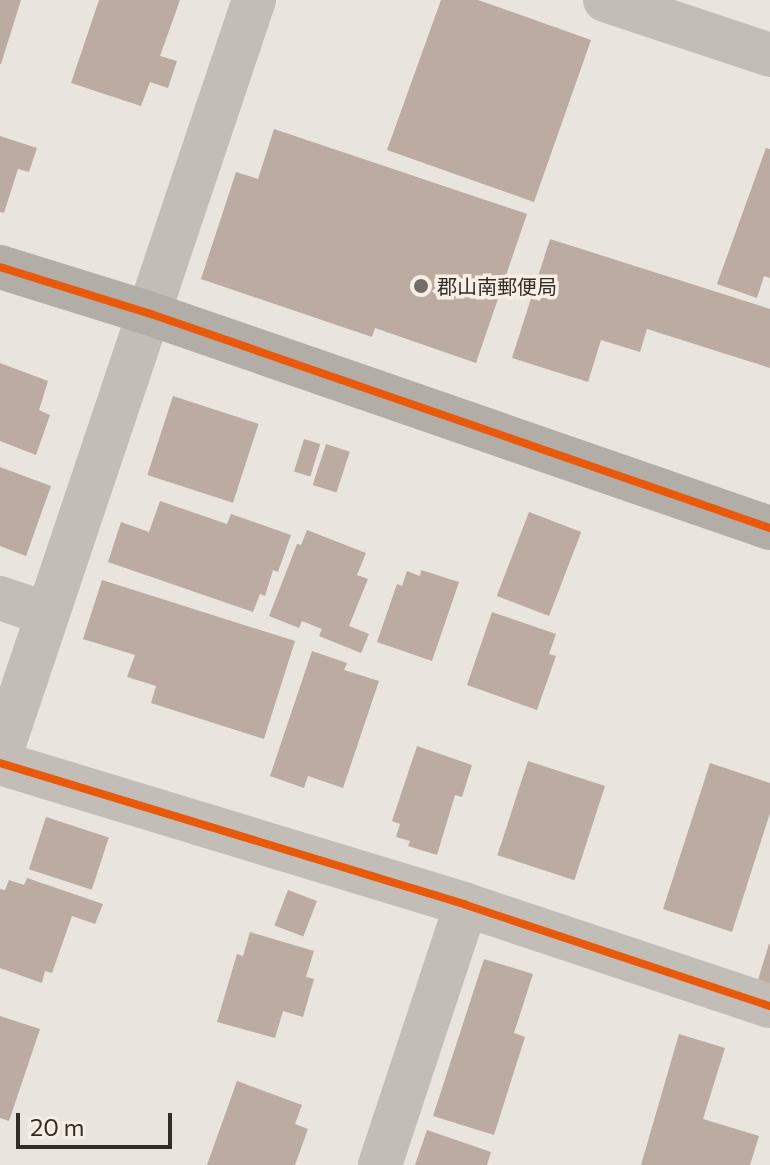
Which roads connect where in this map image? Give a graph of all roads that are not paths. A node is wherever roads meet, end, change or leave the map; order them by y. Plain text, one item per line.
1 (254, 0) edge
2 (605, 0) edge
3 (770, 55) edge
4 (0, 267) edge
5 (148, 313) junction
6 (770, 528) edge
7 (0, 598) edge
8 (47, 614) junction
9 (0, 756) edge
10 (0, 763) edge
11 (466, 905) junction
12 (770, 1006) edge
13 (380, 1165) edge

1 - 5 street
2 - 3 street
4 - 5 street
5 - 6 street
5 - 8 street
7 - 8 street
8 - 9 street
10 - 11 street
11 - 12 street
11 - 13 street

